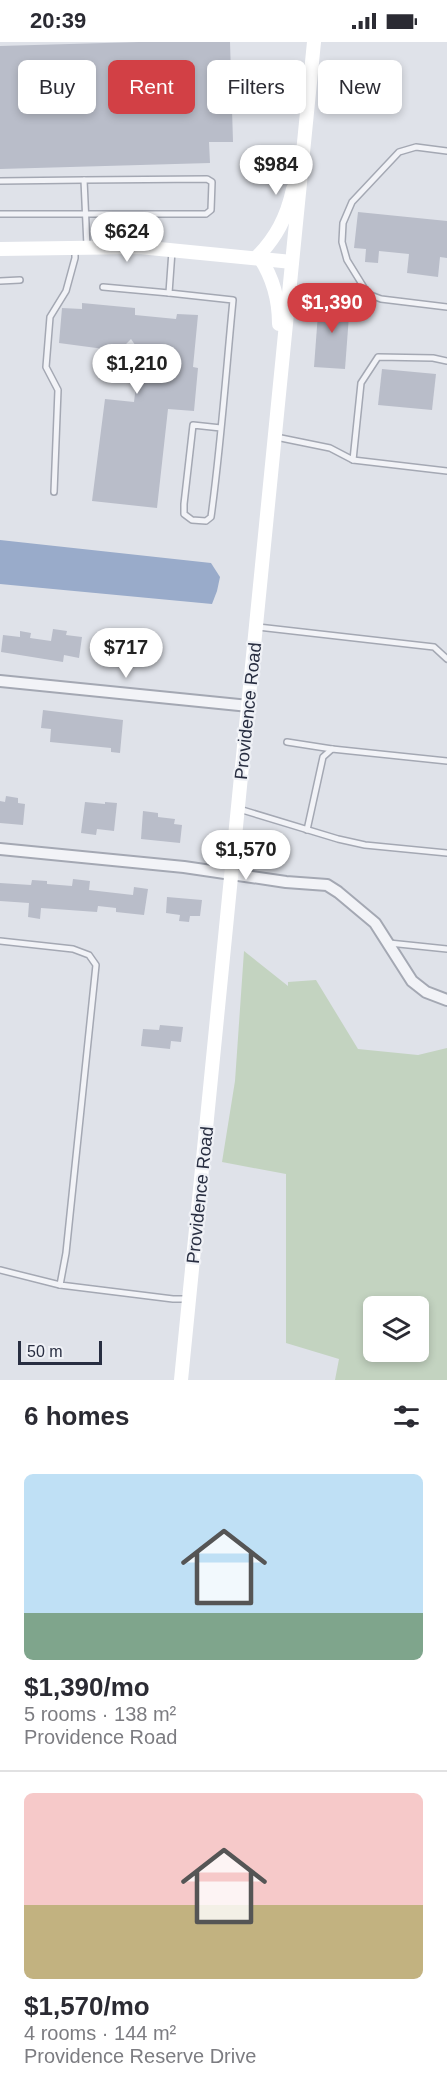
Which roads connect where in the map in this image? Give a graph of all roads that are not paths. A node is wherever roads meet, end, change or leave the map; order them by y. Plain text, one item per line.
1 (314, 42) edge
2 (305, 141) junction
3 (447, 151) edge
4 (84, 180) junction
5 (0, 181) edge
6 (85, 213) junction
7 (0, 214) edge
8 (81, 248) junction
9 (0, 249) edge
10 (172, 250) junction
11 (258, 258) junction
12 (292, 261) junction
13 (20, 280) dead end
14 (0, 281) edge
15 (104, 287) dead end
16 (169, 293) junction
17 (447, 307) edge
18 (447, 361) edge
19 (279, 380) junction
20 (220, 428) junction
21 (276, 437) junction
22 (353, 460) junction
23 (447, 471) edge
24 (54, 492) dead end
25 (256, 627) junction
26 (447, 659) edge
27 (0, 681) edge
28 (249, 706) junction
29 (287, 742) dead end
30 (332, 749) junction
31 (447, 761) edge
32 (239, 809) junction
33 (307, 830) junction
34 (0, 849) edge
35 (447, 853) edge
36 (231, 875) junction
37 (0, 941) edge
38 (389, 943) junction
39 (447, 949) edge
40 (447, 1000) edge
41 (0, 1270) edge
42 (60, 1285) junction
43 (189, 1299) junction
44 (181, 1380) edge

1 - 2 street, Providence Road
2 - 11 street
2 - 12 street, Providence Road
3 - 17 lane
4 - 5 lane
4 - 6 lane
4 - 6 lane
6 - 7 lane
6 - 8 lane
8 - 9 street
8 - 10 street
8 - 24 lane
10 - 11 street
10 - 16 lane
11 - 12 street
11 - 19 street
12 - 19 street, Providence Road
13 - 14 lane
15 - 16 lane
16 - 20 lane
18 - 22 lane
19 - 21 street, Providence Road
20 - 20 lane
21 - 22 lane
21 - 25 street, Providence Road
22 - 23 lane
25 - 26 lane
25 - 28 street, Providence Road
27 - 28 street
28 - 32 street, Providence Road
29 - 30 lane
30 - 31 lane
30 - 33 lane
32 - 33 lane
32 - 36 street, Providence Road
33 - 35 lane
34 - 36 street
36 - 38 street
36 - 43 street, Providence Road
37 - 42 lane
38 - 39 lane
38 - 40 street
41 - 42 lane
42 - 43 lane
43 - 44 street, Providence Road

